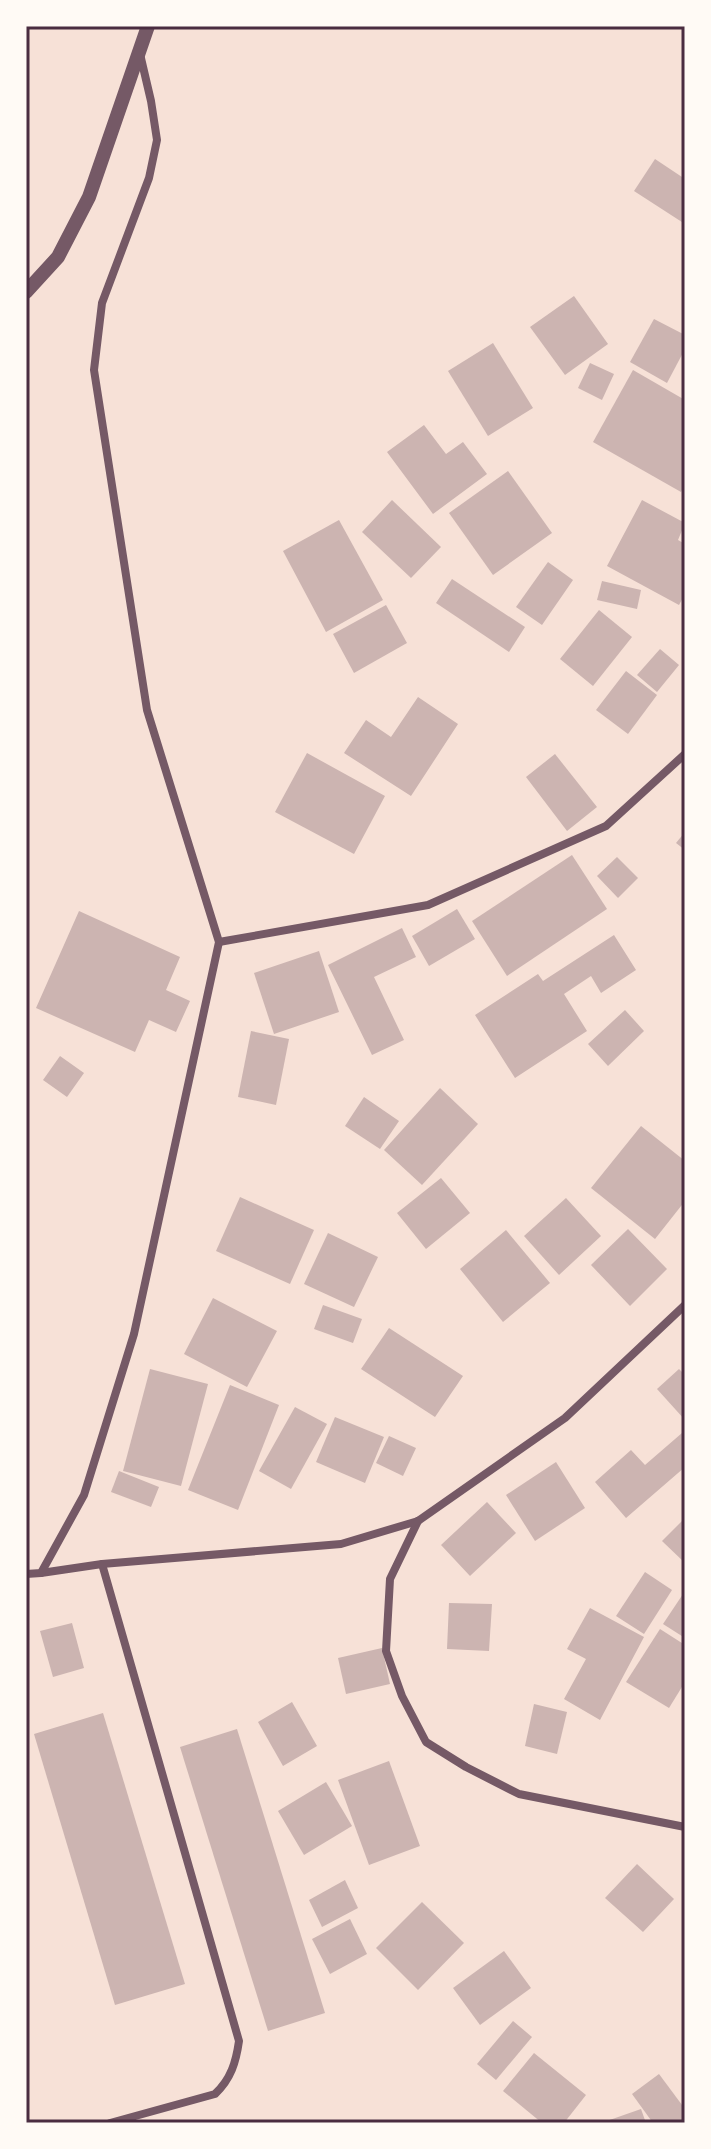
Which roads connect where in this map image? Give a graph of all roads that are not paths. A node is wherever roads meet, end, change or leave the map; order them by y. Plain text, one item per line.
1 (148, 26) edge
2 (139, 49) junction
3 (26, 292) edge
4 (685, 754) edge
5 (219, 942) junction
6 (685, 1305) edge
7 (418, 1521) junction
8 (102, 1564) junction
9 (41, 1573) junction
10 (26, 1574) edge
11 (685, 1827) edge
12 (110, 2123) edge

1 - 2 street
2 - 3 street
2 - 5 street
4 - 5 street
5 - 9 street
6 - 7 street
7 - 8 street
7 - 11 street
8 - 9 street
8 - 12 street
9 - 10 street

